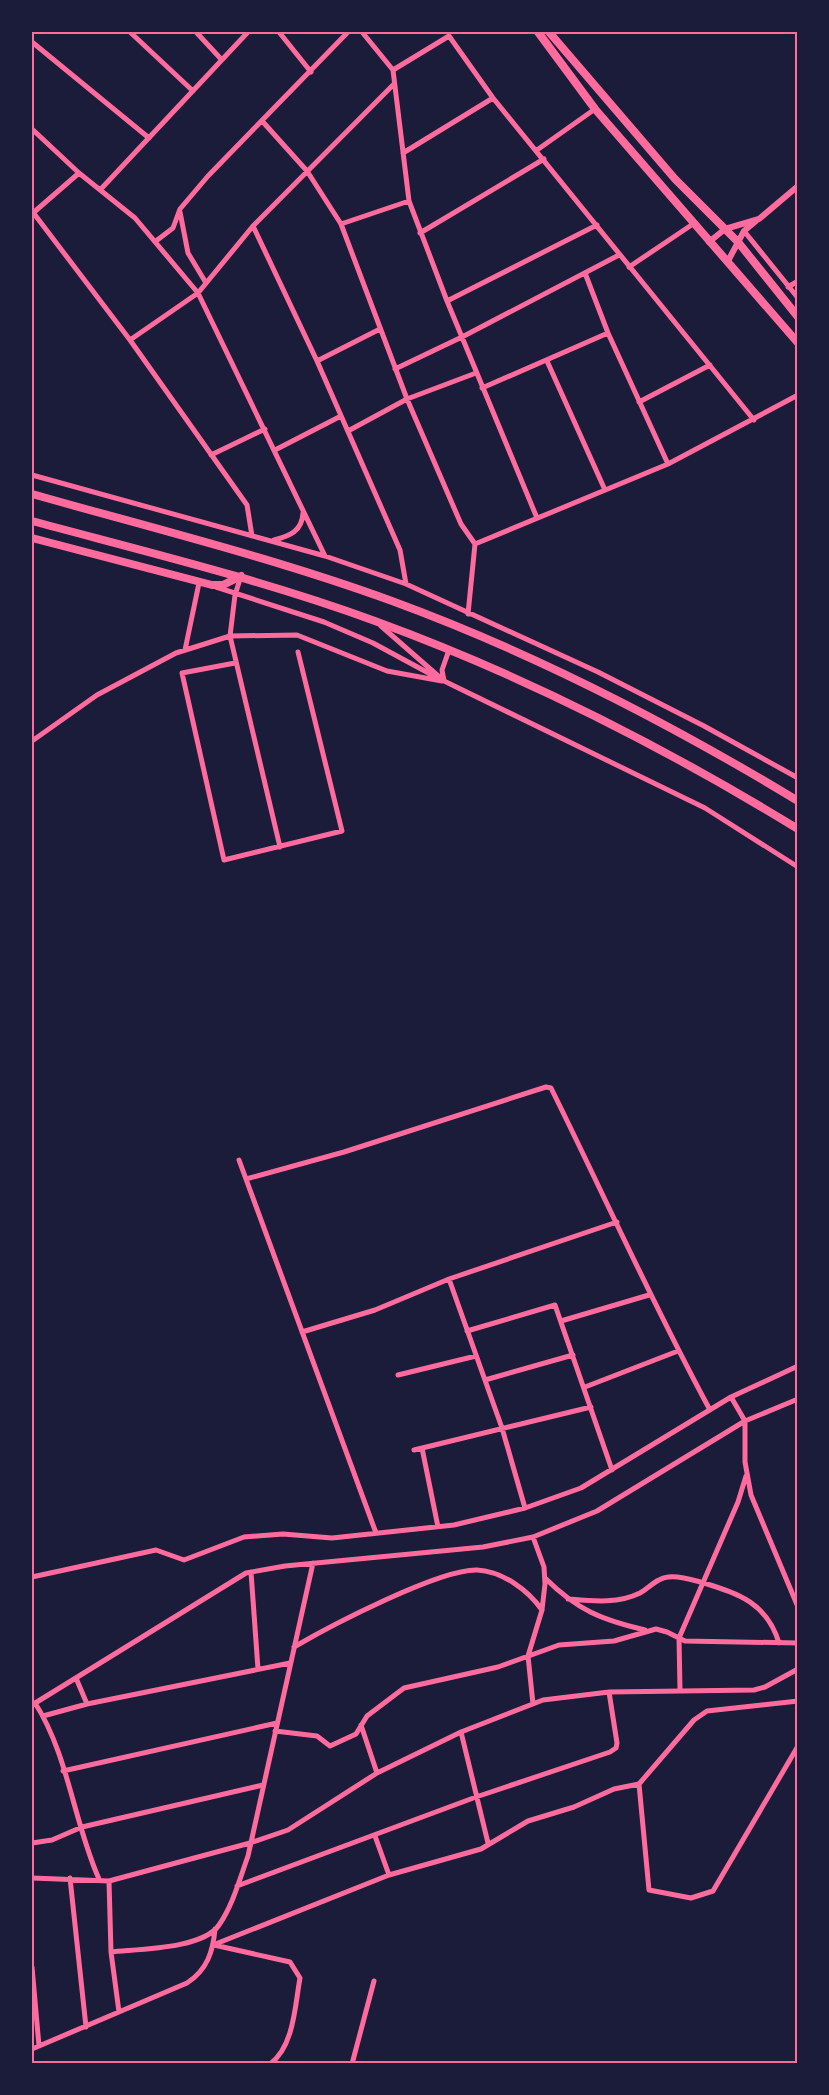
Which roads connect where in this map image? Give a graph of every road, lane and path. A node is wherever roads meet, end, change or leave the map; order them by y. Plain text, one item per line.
1 (130, 32) edge
2 (196, 32) edge
3 (248, 32) edge
4 (279, 32) edge
5 (348, 32) edge
6 (362, 32) edge
7 (538, 32) edge
8 (549, 32) edge
9 (32, 42) edge
10 (220, 59) junction
11 (393, 70) junction
12 (311, 72) junction
13 (394, 84) junction
14 (193, 91) junction
15 (493, 98) junction
16 (595, 109) junction
17 (263, 122) junction
18 (32, 129) edge
19 (149, 138) junction
20 (537, 150) junction
21 (403, 153) junction
22 (544, 159) junction
23 (307, 171) junction
24 (79, 173) junction
25 (798, 186) edge
26 (100, 190) junction
27 (409, 201) junction
28 (180, 209) junction
29 (32, 212) edge
30 (759, 219) junction
31 (341, 224) junction
32 (693, 224) junction
33 (597, 225) junction
34 (254, 226) junction
35 (725, 229) junction
36 (744, 231) junction
37 (420, 233) junction
38 (156, 241) junction
39 (709, 242) junction
40 (738, 242) junction
41 (619, 255) junction
42 (728, 261) junction
43 (629, 267) junction
44 (585, 273) junction
45 (798, 281) edge
46 (206, 283) junction
47 (788, 287) junction
48 (198, 293) junction
49 (798, 298) edge
50 (447, 301) junction
51 (798, 317) edge
52 (380, 328) junction
53 (608, 333) junction
54 (462, 337) junction
55 (130, 340) junction
56 (798, 343) edge
57 (317, 361) junction
58 (547, 361) junction
59 (710, 365) junction
60 (394, 369) junction
61 (476, 373) junction
62 (483, 388) junction
63 (798, 395) edge
64 (407, 399) junction
65 (639, 402) junction
66 (340, 416) junction
67 (754, 420) junction
68 (265, 429) junction
69 (348, 431) junction
70 (275, 450) junction
71 (211, 455) junction
72 (668, 464) junction
73 (32, 475) edge
74 (605, 490) junction
75 (32, 494) edge
76 (303, 511) junction
77 (537, 518) junction
78 (32, 522) edge
79 (252, 536) junction
80 (32, 538) edge
81 (273, 541) junction
82 (475, 544) junction
83 (325, 556) junction
84 (241, 576) junction
85 (199, 583) junction
86 (406, 584) junction
87 (212, 585) junction
88 (235, 595) junction
89 (468, 615) junction
90 (375, 621) junction
91 (231, 636) junction
92 (185, 650) junction
93 (449, 650) junction
94 (298, 652) dead end
95 (235, 663) junction
96 (444, 681) junction
97 (32, 741) edge
98 (798, 778) edge
99 (798, 801) edge
100 (798, 829) edge
101 (280, 847) junction
102 (798, 867) edge
103 (239, 1160) dead end
104 (246, 1179) junction
105 (617, 1222) junction
106 (449, 1279) junction
107 (649, 1295) junction
108 (561, 1321) junction
109 (302, 1332) junction
110 (468, 1332) junction
111 (678, 1351) junction
112 (573, 1355) junction
113 (476, 1356) junction
114 (798, 1366) edge
115 (398, 1375) dead end
116 (485, 1380) junction
117 (585, 1387) junction
118 (731, 1397) junction
119 (798, 1399) edge
120 (591, 1407) junction
121 (710, 1410) junction
122 (745, 1420) junction
123 (502, 1428) junction
124 (422, 1448) junction
125 (414, 1450) dead end
126 (612, 1470) junction
127 (746, 1476) junction
128 (525, 1508) junction
129 (438, 1527) junction
130 (376, 1533) junction
131 (533, 1538) junction
132 (313, 1563) junction
133 (251, 1572) junction
134 (32, 1577) edge
135 (545, 1578) junction
136 (703, 1583) junction
137 (568, 1599) junction
138 (798, 1607) edge
139 (542, 1610) junction
140 (646, 1630) junction
141 (679, 1638) junction
142 (779, 1643) junction
143 (798, 1643) edge
144 (294, 1647) junction
145 (528, 1656) junction
146 (290, 1663) junction
147 (798, 1669) edge
148 (258, 1670) junction
149 (76, 1678) junction
150 (680, 1690) junction
151 (609, 1692) junction
152 (798, 1701) edge
153 (33, 1704) edge
154 (87, 1704) junction
155 (533, 1704) junction
156 (43, 1716) junction
157 (277, 1723) junction
158 (361, 1725) junction
159 (275, 1731) junction
160 (461, 1732) junction
161 (798, 1746) edge
162 (63, 1771) junction
163 (377, 1773) junction
164 (639, 1784) junction
165 (263, 1785) junction
166 (476, 1797) junction
167 (82, 1827) junction
168 (375, 1836) junction
169 (32, 1843) edge
170 (250, 1843) junction
171 (488, 1844) junction
172 (389, 1875) junction
173 (32, 1878) edge
174 (70, 1878) junction
175 (99, 1879) junction
176 (109, 1881) junction
177 (237, 1886) junction
178 (215, 1929) junction
179 (213, 1945) junction
180 (111, 1952) junction
181 (32, 1967) edge
182 (374, 1981) dead end
183 (119, 2012) junction
184 (86, 2026) junction
185 (39, 2046) junction
186 (32, 2049) edge
187 (275, 2062) edge
188 (352, 2064) edge

1 - 14 street
2 - 10 street
3 - 10 street
4 - 12 street
5 - 12 street
6 - 11 street
7 - 16 main road
8 - 35 main road
9 - 19 street
10 - 14 street
11 - 13 street
11 - 15 street
12 - 17 street
13 - 21 street
13 - 23 street
14 - 19 street
15 - 20 street
15 - 21 street
16 - 20 street
16 - 32 main road
17 - 23 street
17 - 28 street
18 - 24 street
19 - 26 street
20 - 22 street
21 - 27 street
22 - 33 street
22 - 37 street
23 - 31 street
23 - 34 street
24 - 26 street
24 - 29 street
25 - 30 street
26 - 38 street
27 - 31 street
27 - 37 street
28 - 38 street
28 - 46 street
29 - 55 street
30 - 35 street
30 - 36 street
31 - 52 street
32 - 39 main road
32 - 43 street
33 - 41 street
33 - 50 street
34 - 46 street
34 - 57 street
35 - 39 street
35 - 40 main road
36 - 40 street
36 - 47 street
37 - 50 street
38 - 48 street
39 - 42 main road
40 - 42 street
40 - 51 main road
41 - 43 street
41 - 44 street
42 - 56 main road
43 - 59 street
44 - 53 street
44 - 54 street
45 - 47 street
46 - 48 street
47 - 49 street
48 - 55 street
48 - 68 street
50 - 54 street
52 - 57 street
52 - 60 street
53 - 58 street
53 - 65 street
54 - 60 street
54 - 61 street
55 - 71 street
57 - 66 street
58 - 62 street
58 - 74 street
59 - 65 street
59 - 67 street
60 - 64 street
61 - 62 street
61 - 64 street
62 - 77 street
63 - 67 street
64 - 69 street
64 - 82 street
65 - 72 street
66 - 69 street
66 - 70 street
67 - 72 street
68 - 70 street
68 - 71 street
69 - 86 street
70 - 76 street
71 - 79 street
72 - 74 street
73 - 79 street
74 - 77 street
75 - 99 highway
76 - 81 street
76 - 83 street
77 - 82 street
78 - 84 highway
79 - 81 street
80 - 85 highway
81 - 83 street
82 - 89 street
83 - 86 street
84 - 87 highway
84 - 88 street
84 - 90 highway
85 - 87 highway
85 - 92 street
86 - 89 street
87 - 88 street
88 - 91 street
88 - 96 street
89 - 98 street
90 - 93 highway
90 - 96 street
91 - 92 street
91 - 95 street
91 - 96 street
92 - 97 street
93 - 96 street
93 - 100 highway
94 - 101 street
95 - 101 street
95 - 101 street
96 - 102 street
103 - 104 street
104 - 105 street
104 - 109 street
105 - 106 street
105 - 107 street
106 - 109 street
106 - 110 street
107 - 108 street
107 - 111 street
108 - 110 street
108 - 112 street
109 - 130 street
110 - 113 street
111 - 117 street
111 - 121 street
112 - 116 street
112 - 117 street
113 - 115 street
113 - 116 street
114 - 118 street
116 - 123 street
117 - 120 street
118 - 121 street
118 - 122 street
119 - 122 street
120 - 123 street
120 - 126 street
121 - 126 street
122 - 127 street
122 - 131 street
123 - 124 street
123 - 128 street
124 - 125 street
124 - 129 street
126 - 128 street
127 - 136 street
127 - 138 street
128 - 129 street
129 - 130 street
130 - 134 street
131 - 132 street
131 - 135 street
132 - 133 street
132 - 144 street
133 - 148 street
133 - 149 street
135 - 137 street
135 - 139 street
136 - 137 street
136 - 141 street
136 - 142 street
137 - 140 street
139 - 144 street
139 - 145 street
140 - 141 street
140 - 145 street
141 - 142 street
141 - 150 street
142 - 143 street
144 - 146 street
145 - 155 street
145 - 158 street
146 - 148 street
146 - 157 street
147 - 150 street
148 - 154 street
149 - 153 street
149 - 154 street
150 - 151 street
151 - 155 street
151 - 166 street
152 - 164 street
153 - 156 street
154 - 156 street
155 - 160 street
156 - 162 street
157 - 159 street
157 - 162 street
158 - 159 street
158 - 163 street
159 - 165 street
160 - 163 street
160 - 166 street
161 - 164 street
162 - 167 street
163 - 170 street
164 - 171 street
165 - 167 street
165 - 170 street
166 - 168 street
166 - 171 street
167 - 169 street
167 - 175 street
168 - 172 street
168 - 177 street
170 - 176 street
170 - 177 street
171 - 172 street
172 - 179 street
173 - 174 street
174 - 175 street
174 - 184 street
175 - 176 street
176 - 180 street
177 - 178 street
178 - 179 street
178 - 180 street
179 - 183 street
179 - 187 street
180 - 183 street
181 - 185 street
182 - 188 street
183 - 184 street
184 - 185 street
185 - 186 street

